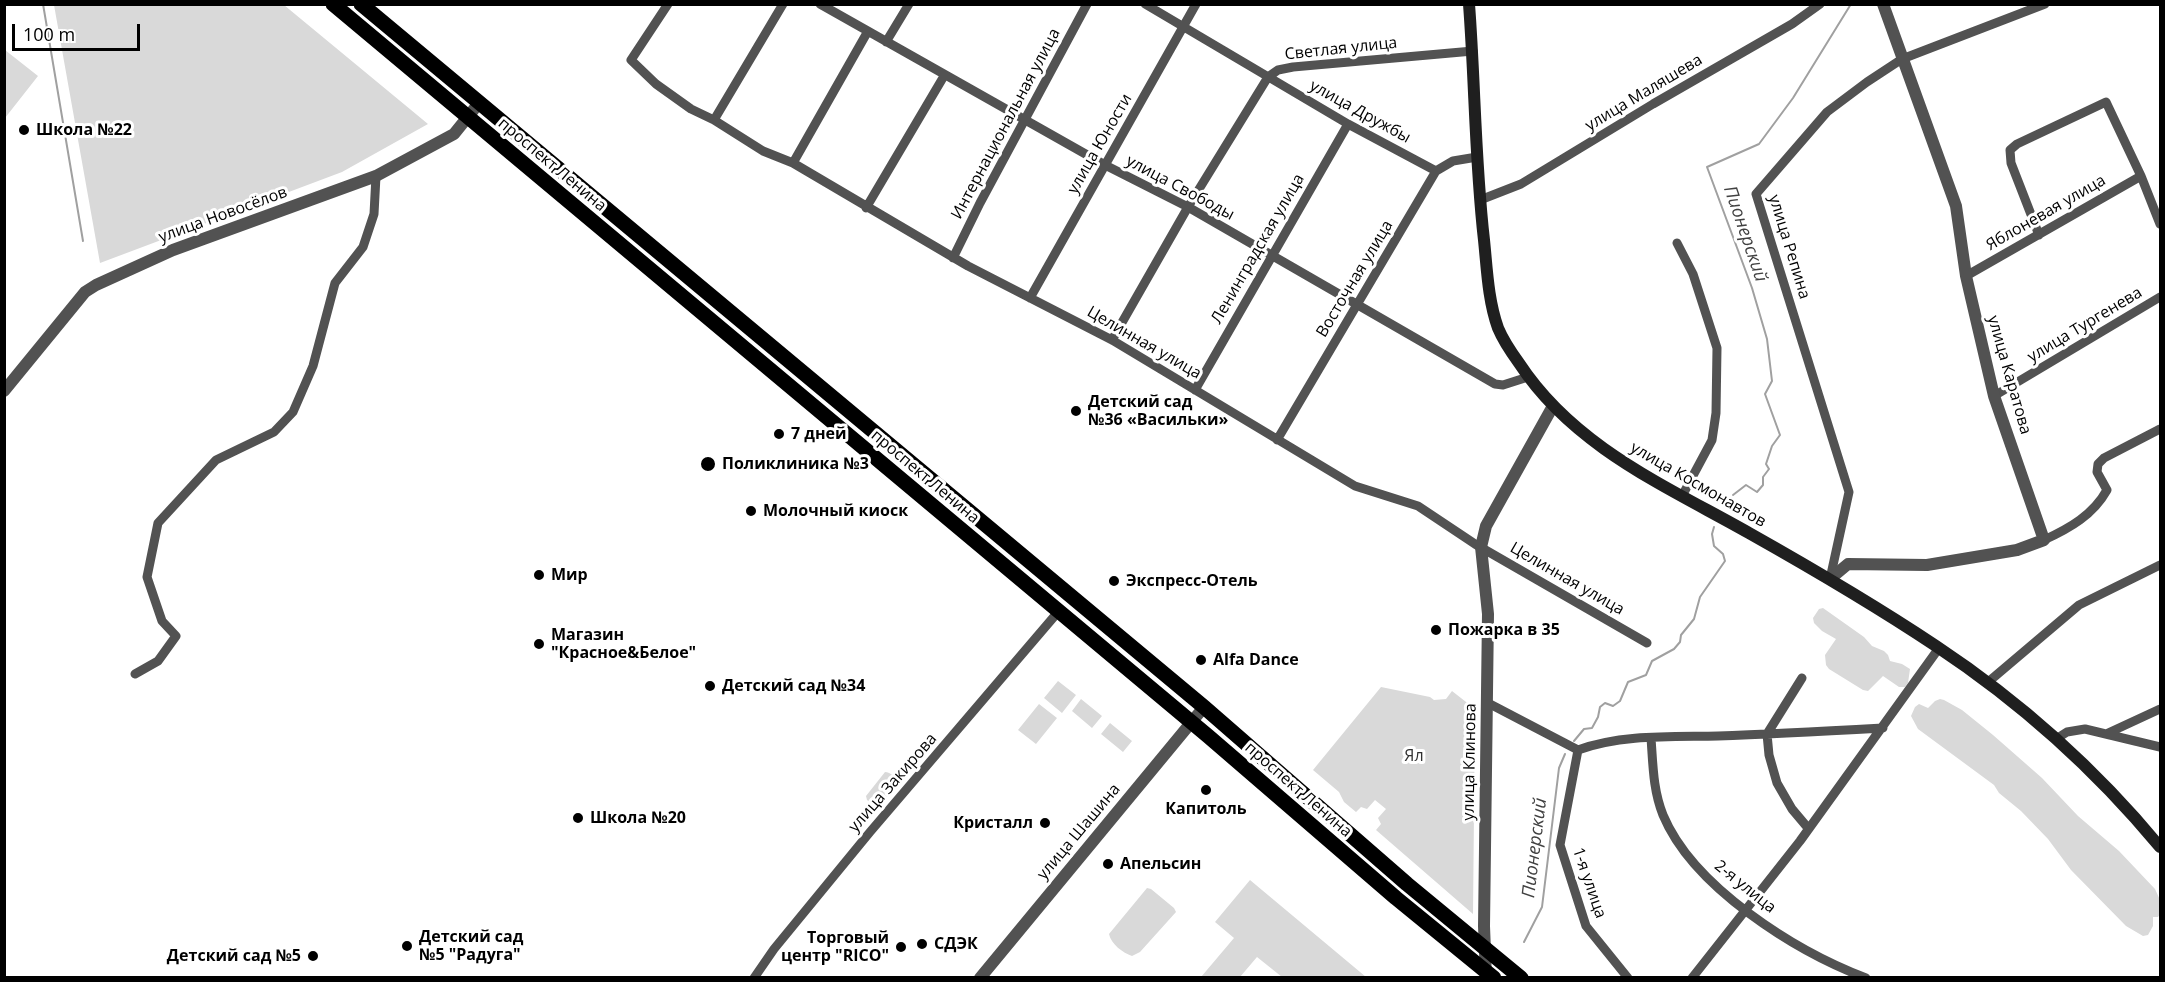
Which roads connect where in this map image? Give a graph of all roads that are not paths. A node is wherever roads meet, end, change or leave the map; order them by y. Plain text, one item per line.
1 (333, 4) edge
2 (361, 4) edge
3 (668, 4) edge
4 (783, 4) edge
5 (820, 4) edge
6 (909, 4) edge
7 (1087, 4) edge
8 (1145, 4) edge
9 (1196, 4) edge
10 (1469, 4) edge
11 (1820, 4) edge
12 (1883, 4) edge
13 (2045, 4) edge
14 (1184, 28) junction
15 (868, 31) junction
16 (886, 42) junction
17 (1473, 51) junction
18 (1902, 59) junction
19 (944, 76) junction
20 (1268, 77) junction
21 (480, 103) junction
22 (468, 118) junction
23 (714, 120) junction
24 (1025, 120) junction
25 (1348, 124) junction
26 (1477, 157) junction
27 (793, 163) junction
28 (1105, 165) junction
29 (1436, 171) junction
30 (2141, 176) junction
31 (376, 177) junction
32 (1480, 200) junction
33 (1188, 207) junction
34 (866, 208) junction
35 (2160, 224) edge
36 (2039, 235) junction
37 (1677, 243) dead end
38 (1272, 256) junction
39 (953, 258) junction
40 (1966, 276) junction
41 (2160, 297) edge
42 (1030, 298) junction
43 (1357, 303) junction
44 (1112, 340) junction
45 (1528, 377) junction
46 (1195, 390) junction
47 (4, 391) edge
48 (1994, 396) junction
49 (1553, 406) junction
50 (2160, 429) edge
51 (1277, 440) junction
52 (921, 471) junction
53 (909, 487) junction
54 (1682, 496) junction
55 (2044, 540) junction
56 (1481, 547) junction
57 (2160, 565) edge
58 (1830, 579) junction
59 (1058, 612) junction
60 (1647, 643) dead end
61 (1939, 648) junction
62 (135, 674) dead end
63 (1802, 678) dead end
64 (1987, 683) junction
65 (1488, 703) junction
66 (1204, 707) junction
67 (2160, 709) edge
68 (1191, 722) junction
69 (1883, 728) junction
70 (1767, 734) junction
71 (2106, 734) junction
72 (1651, 738) junction
73 (2056, 739) junction
74 (2160, 747) edge
75 (1578, 750) junction
76 (1808, 828) junction
77 (2160, 847) edge
78 (1746, 911) junction
79 (1484, 948) junction
80 (1488, 975) edge
81 (754, 978) edge
82 (980, 978) edge
83 (1521, 978) edge
84 (1628, 978) edge
85 (1692, 978) edge
86 (1866, 978) edge

1 - 22 main road, проспект Ленина
2 - 21 main road, проспект Ленина
3 - 23 street, Целинная улица
4 - 23 street
5 - 15 street, улица Свободы
6 - 16 street
7 - 24 street, Интернациональная улица
8 - 14 street, улица Дружбы
9 - 14 street, улица Юности
10 - 17 main road, улица Космонавтов
11 - 32 street, улица Маляшева
12 - 18 street, улица Каратова
13 - 18 street, улица Репина
14 - 20 street, улица Дружбы
14 - 28 street, улица Юности
15 - 16 street, улица Свободы
15 - 27 street
16 - 19 street, улица Свободы
17 - 20 street, Светлая улица
17 - 26 main road, улица Космонавтов
18 - 40 street, улица Каратова
18 - 58 street, улица Репина
19 - 24 street, улица Свободы
19 - 34 street
20 - 25 street, улица Дружбы
20 - 33 street, Светлая улица
21 - 22 street, улица Новосёлов
21 - 52 main road, проспект Ленина
22 - 31 street, улица Новосёлов
22 - 53 main road, проспект Ленина
23 - 27 street, Целинная улица
24 - 28 street, улица Свободы
24 - 39 street, Интернациональная улица
25 - 29 street, улица Дружбы
25 - 38 street, Ленинградская улица
26 - 29 street
26 - 32 main road, улица Космонавтов
27 - 34 street, Целинная улица
28 - 33 street, улица Свободы
28 - 42 street, улица Юности
29 - 43 street, Восточная улица
30 - 35 street
30 - 36 street, Яблоневая улица
30 - 36 street
31 - 47 street, улица Новосёлов
31 - 62 street
32 - 45 main road, улица Космонавтов
33 - 38 street, улица Свободы
33 - 44 street, Светлая улица
34 - 39 street, Целинная улица
36 - 40 street, Яблоневая улица
37 - 54 street
38 - 43 street, улица Свободы
38 - 46 street, Ленинградская улица
39 - 42 street, Целинная улица
40 - 48 street, улица Каратова
41 - 48 street, улица Тургенева
42 - 44 street, Целинная улица
43 - 45 street, улица Свободы
43 - 51 street, Восточная улица
44 - 46 street, Целинная улица
45 - 49 main road, улица Космонавтов
46 - 51 street, Целинная улица
48 - 55 street, улица Каратова
49 - 54 main road, улица Космонавтов
49 - 56 street
50 - 55 street
51 - 56 street, Целинная улица
52 - 53 main road
52 - 66 main road, проспект Ленина
53 - 59 main road, проспект Ленина
54 - 58 main road, улица Космонавтов
55 - 58 street
56 - 60 street, Целинная улица
56 - 65 street, улица Клинова
57 - 64 street
58 - 61 main road, улица Космонавтов
59 - 68 main road, проспект Ленина
59 - 81 street, улица Закирова
61 - 64 main road, улица Космонавтов
61 - 69 street
63 - 70 street
64 - 73 main road, улица Космонавтов
65 - 75 street
65 - 79 street, улица Клинова
66 - 68 street, улица Шашина
66 - 79 main road, проспект Ленина
67 - 71 street
68 - 80 main road, проспект Ленина
68 - 82 street, улица Шашина
69 - 70 street
69 - 76 street
70 - 72 street
70 - 76 street
71 - 73 street
71 - 74 street
72 - 75 street
72 - 78 street, 2-я улица
73 - 77 main road, улица Космонавтов
75 - 84 street, 1-я улица
76 - 78 street
78 - 85 street
78 - 86 street, 2-я улица
79 - 80 street, улица Клинова
79 - 83 main road, проспект Ленина

